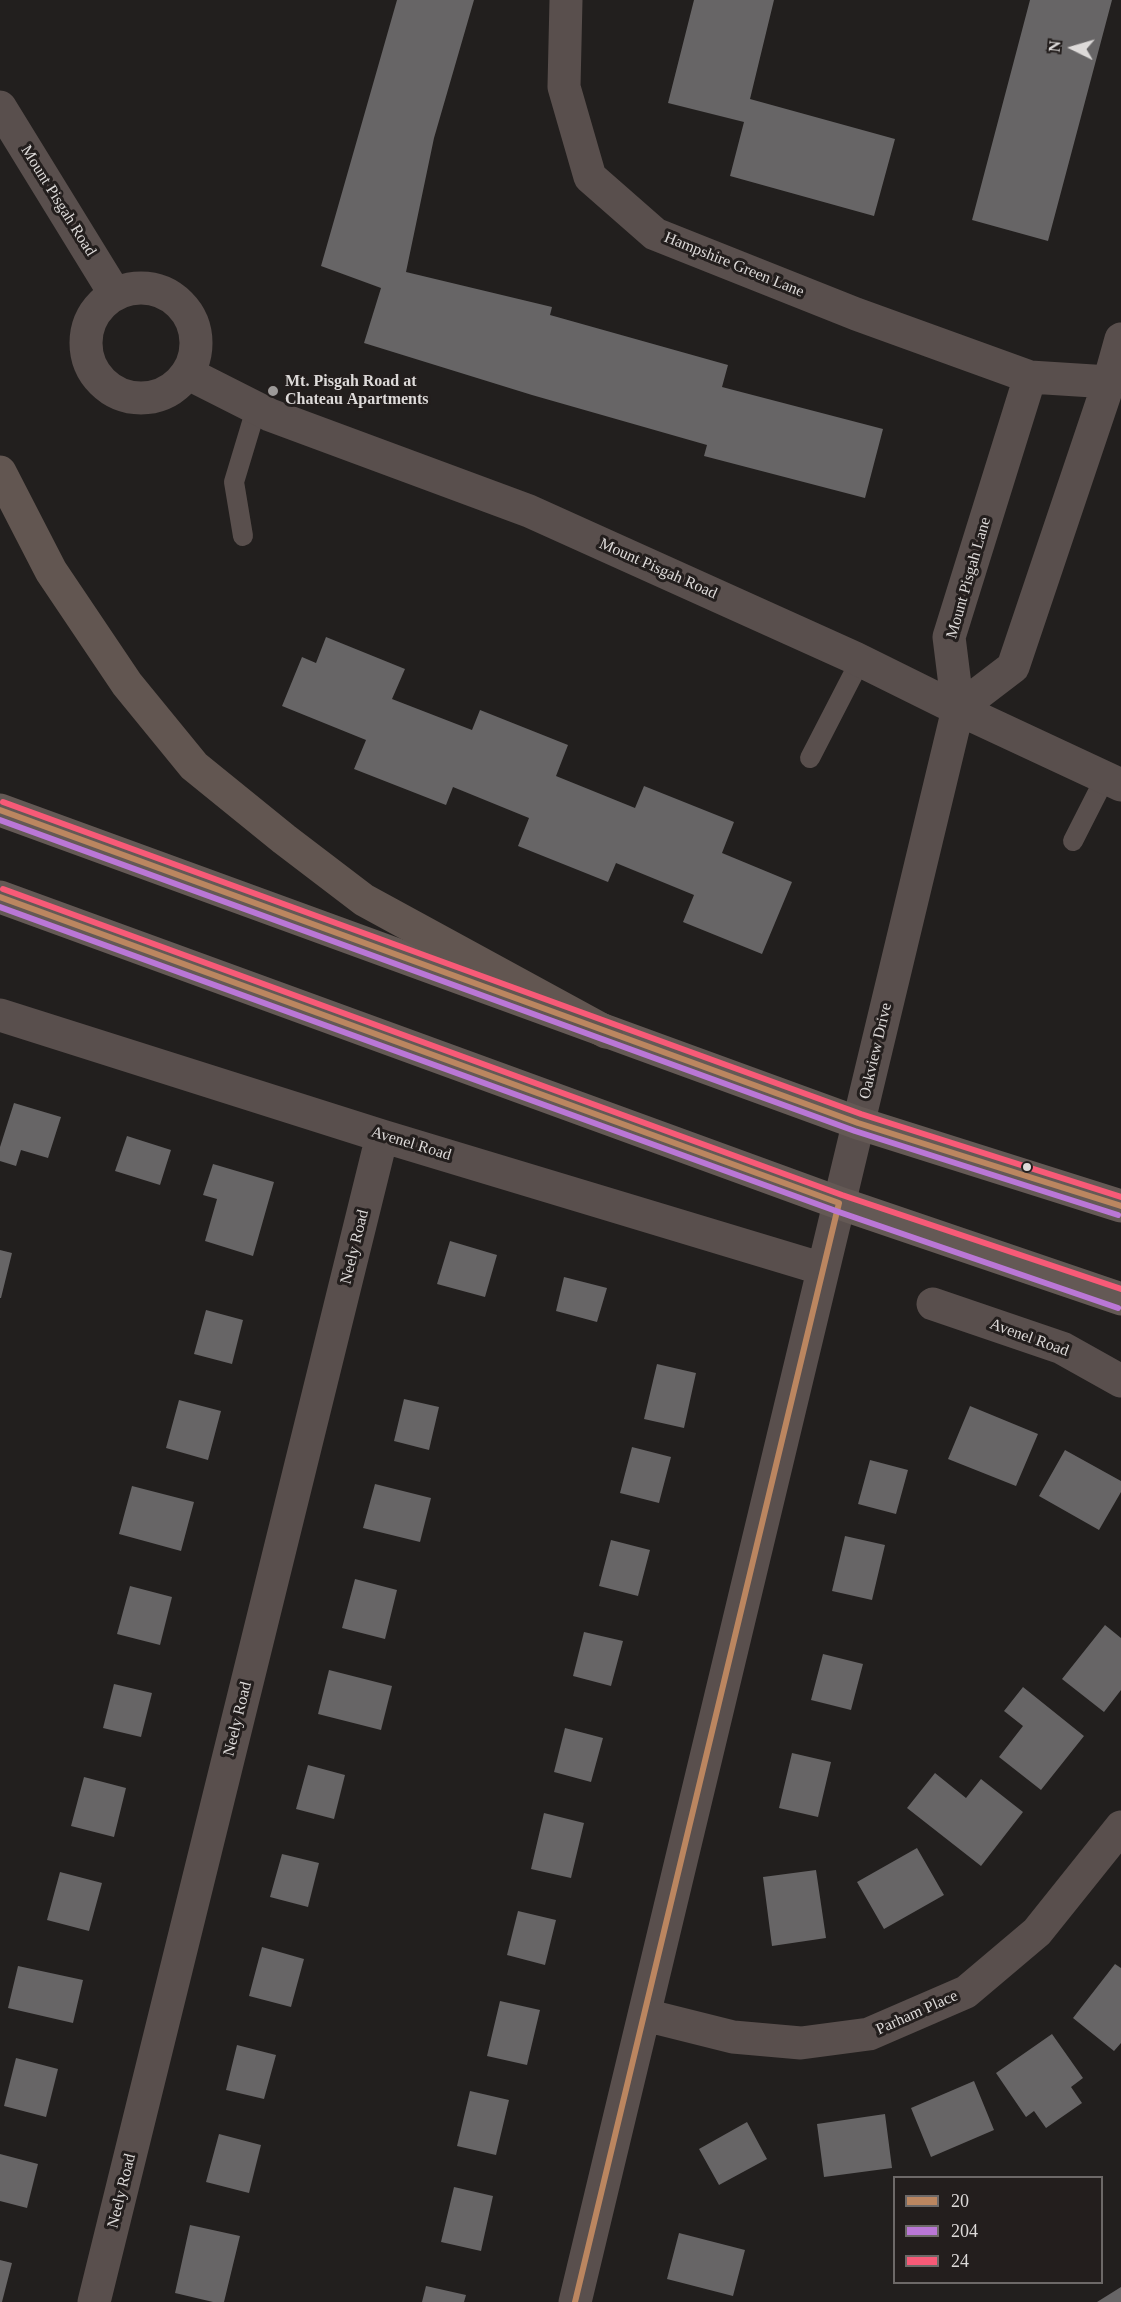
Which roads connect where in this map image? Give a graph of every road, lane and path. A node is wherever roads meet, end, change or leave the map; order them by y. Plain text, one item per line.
1 (566, 0) edge
2 (0, 107) edge
3 (115, 294) junction
4 (1121, 339) edge
5 (187, 373) junction
6 (1030, 377) junction
7 (1109, 382) junction
8 (256, 409) junction
9 (0, 472) edge
10 (243, 536) dead end
11 (860, 661) junction
12 (958, 709) junction
13 (810, 758) dead end
14 (1113, 781) edge
15 (0, 810) edge
16 (1073, 841) dead end
17 (0, 897) edge
18 (0, 1015) edge
19 (606, 1032) junction
20 (858, 1123) junction
21 (382, 1136) junction
22 (839, 1203) junction
23 (1121, 1206) edge
24 (823, 1269) junction
25 (1121, 1299) edge
26 (933, 1304) dead end
27 (1121, 1381) edge
28 (1121, 1827) edge
29 (645, 2015) junction
30 (94, 2302) edge
31 (576, 2302) edge

1 - 6 street, Hampshire Green Lane
2 - 3 street, Mount Pisgah Road
3 - 5 street
3 - 5 street
4 - 7 street
5 - 8 street, Mount Pisgah Road
6 - 7 street
6 - 12 street, Mount Pisgah Lane
7 - 12 street
8 - 10 lane
8 - 11 street, Mount Pisgah Road
9 - 19 highway
11 - 12 street, Mount Pisgah Road
11 - 13 lane
12 - 14 street, Mount Pisgah Road
12 - 20 street, Oakview Drive
14 - 16 lane
15 - 19 main road
17 - 22 main road
18 - 21 street, Avenel Road
19 - 20 main road
20 - 22 street, Oakview Drive
20 - 23 main road
21 - 24 street, Avenel Road
21 - 30 street, Neely Road
22 - 24 street, Oakview Drive
22 - 25 main road
24 - 29 street, Oakview Drive
26 - 27 street, Avenel Road
28 - 29 street, Parham Place
29 - 31 street, Oakview Drive

